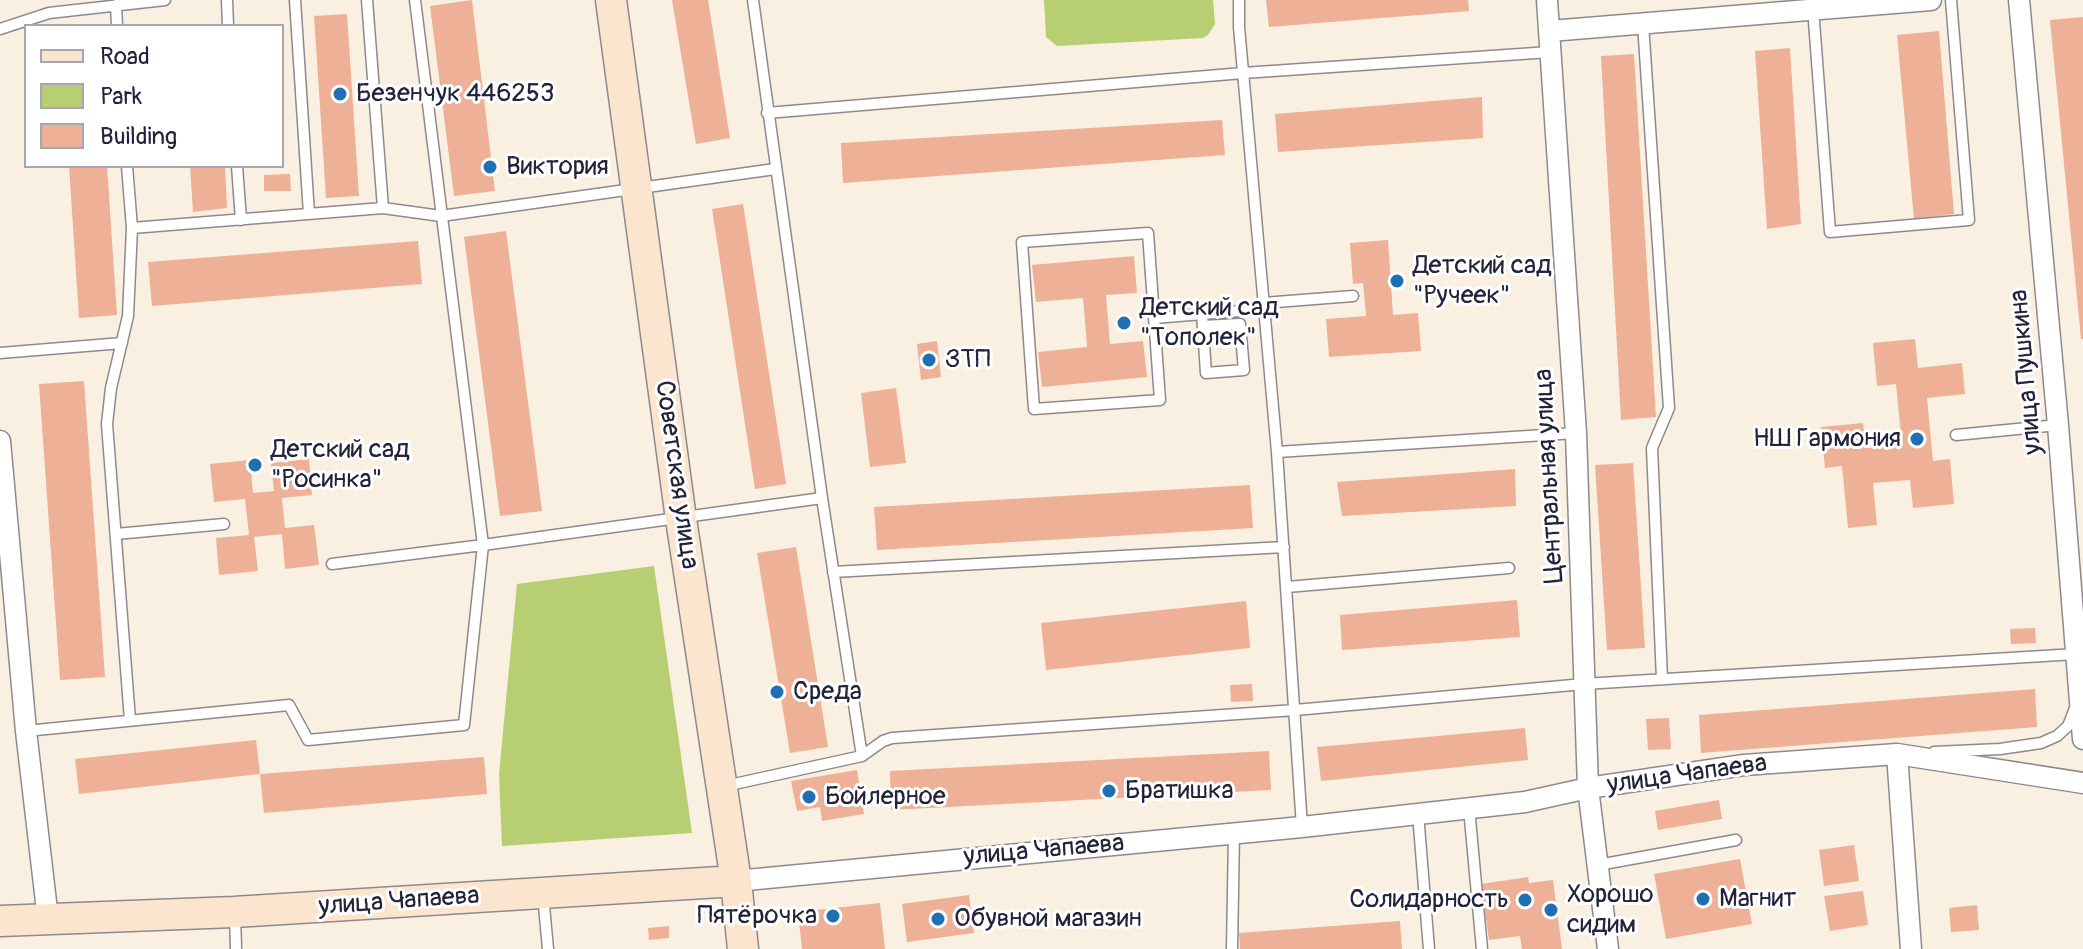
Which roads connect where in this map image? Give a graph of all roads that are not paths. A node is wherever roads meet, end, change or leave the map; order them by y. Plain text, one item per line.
1 (165, 0) edge
2 (227, 0) edge
3 (295, 0) edge
4 (367, 0) edge
5 (415, 0) edge
6 (611, 0) edge
7 (753, 0) edge
8 (1239, 0) edge
9 (1547, 0) edge
10 (1931, 0) edge
11 (1951, 0) edge
12 (2019, 0) edge
13 (116, 5) junction
14 (1821, 5) edge
15 (117, 24) edge
16 (228, 24) edge
17 (1643, 24) junction
18 (0, 29) edge
19 (1550, 31) junction
20 (1550, 52) junction
21 (1243, 73) junction
22 (767, 113) junction
23 (127, 168) edge
24 (237, 168) edge
25 (775, 169) junction
26 (637, 190) junction
27 (383, 208) junction
28 (309, 214) junction
29 (441, 216) junction
30 (241, 220) junction
31 (132, 228) junction
32 (1353, 296) dead end
33 (1264, 306) junction
34 (1202, 314) junction
35 (1154, 318) junction
36 (1203, 326) junction
37 (122, 343) junction
38 (0, 353) edge
39 (2058, 425) junction
40 (1576, 433) junction
41 (1956, 435) dead end
42 (0, 441) edge
43 (1277, 452) junction
44 (1, 476) edge
45 (822, 498) junction
46 (681, 519) junction
47 (224, 524) dead end
48 (116, 534) junction
49 (483, 545) junction
50 (1284, 547) junction
51 (332, 564) dead end
52 (1509, 568) dead end
53 (833, 572) junction
54 (1287, 587) junction
55 (2076, 654) junction
56 (1662, 679) junction
57 (1584, 684) junction
58 (2079, 690) junction
59 (1295, 710) junction
60 (130, 720) junction
61 (26, 731) junction
62 (2083, 739) edge
63 (1897, 754) junction
64 (862, 756) junction
65 (2083, 783) edge
66 (723, 787) junction
67 (1588, 788) junction
68 (1469, 808) junction
69 (1418, 814) junction
70 (1302, 827) junction
71 (1234, 833) junction
72 (1736, 840) dead end
73 (1598, 865) junction
74 (736, 881) junction
75 (543, 893) junction
76 (234, 912) junction
77 (48, 919) junction
78 (0, 921) edge
79 (236, 949) edge
80 (548, 949) edge
81 (743, 949) edge
82 (1232, 949) edge
83 (1429, 949) edge
84 (1482, 949) edge
85 (1608, 949) edge
86 (1911, 949) edge

1 - 13 lane
2 - 16 lane
3 - 28 lane
4 - 27 lane
5 - 29 lane
6 - 26 street, Советская улица
7 - 22 lane
8 - 21 lane
9 - 19 street, Центральная улица
10 - 14 street
11 - 14 lane
12 - 39 street, улица Пушкина
13 - 15 lane
13 - 18 lane
14 - 17 street
17 - 19 street
17 - 56 lane
19 - 20 street, Центральная улица
20 - 21 lane
20 - 40 street, Центральная улица
21 - 22 lane
21 - 33 lane
22 - 25 lane
23 - 31 lane
24 - 30 lane
25 - 26 lane
25 - 45 lane
26 - 29 lane
26 - 46 street, Советская улица
27 - 28 lane
27 - 29 lane
28 - 30 lane
29 - 49 lane
30 - 31 lane
31 - 37 lane
32 - 33 lane
33 - 34 lane
33 - 43 lane
34 - 35 lane
34 - 36 lane
35 - 35 lane
36 - 36 lane
37 - 38 lane
37 - 48 lane
39 - 41 lane
39 - 55 street, улица Пушкина
40 - 43 lane
40 - 57 street, Центральная улица
42 - 44 street
43 - 50 lane
44 - 61 street
45 - 46 lane
45 - 53 lane
46 - 49 lane
46 - 66 street, Советская улица
47 - 48 lane
48 - 60 lane
49 - 51 lane
49 - 60 lane
50 - 53 lane
50 - 54 lane
52 - 54 lane
53 - 64 lane
54 - 59 lane
55 - 56 lane
55 - 58 street, улица Пушкина
56 - 57 lane
57 - 59 lane
57 - 67 street, Центральная улица
58 - 62 street, улица Пушкина
58 - 63 lane
59 - 64 lane
59 - 70 lane
60 - 61 lane
61 - 77 street
63 - 65 street, улица Чапаева
63 - 67 street, улица Чапаева
63 - 86 street
64 - 66 lane
66 - 74 street, Советская улица
67 - 68 street, улица Чапаева
67 - 73 street, Центральная улица
68 - 69 street, улица Чапаева
68 - 84 lane
69 - 70 street, улица Чапаева
69 - 83 lane
70 - 71 street, улица Чапаева
71 - 74 street, улица Чапаева
71 - 82 lane
72 - 73 lane
73 - 85 street, Центральная улица
74 - 75 street, улица Чапаева
74 - 81 street, Советская улица
75 - 76 street, улица Чапаева
75 - 80 lane
76 - 77 street, улица Чапаева
76 - 79 lane
77 - 78 street, улица Чапаева

